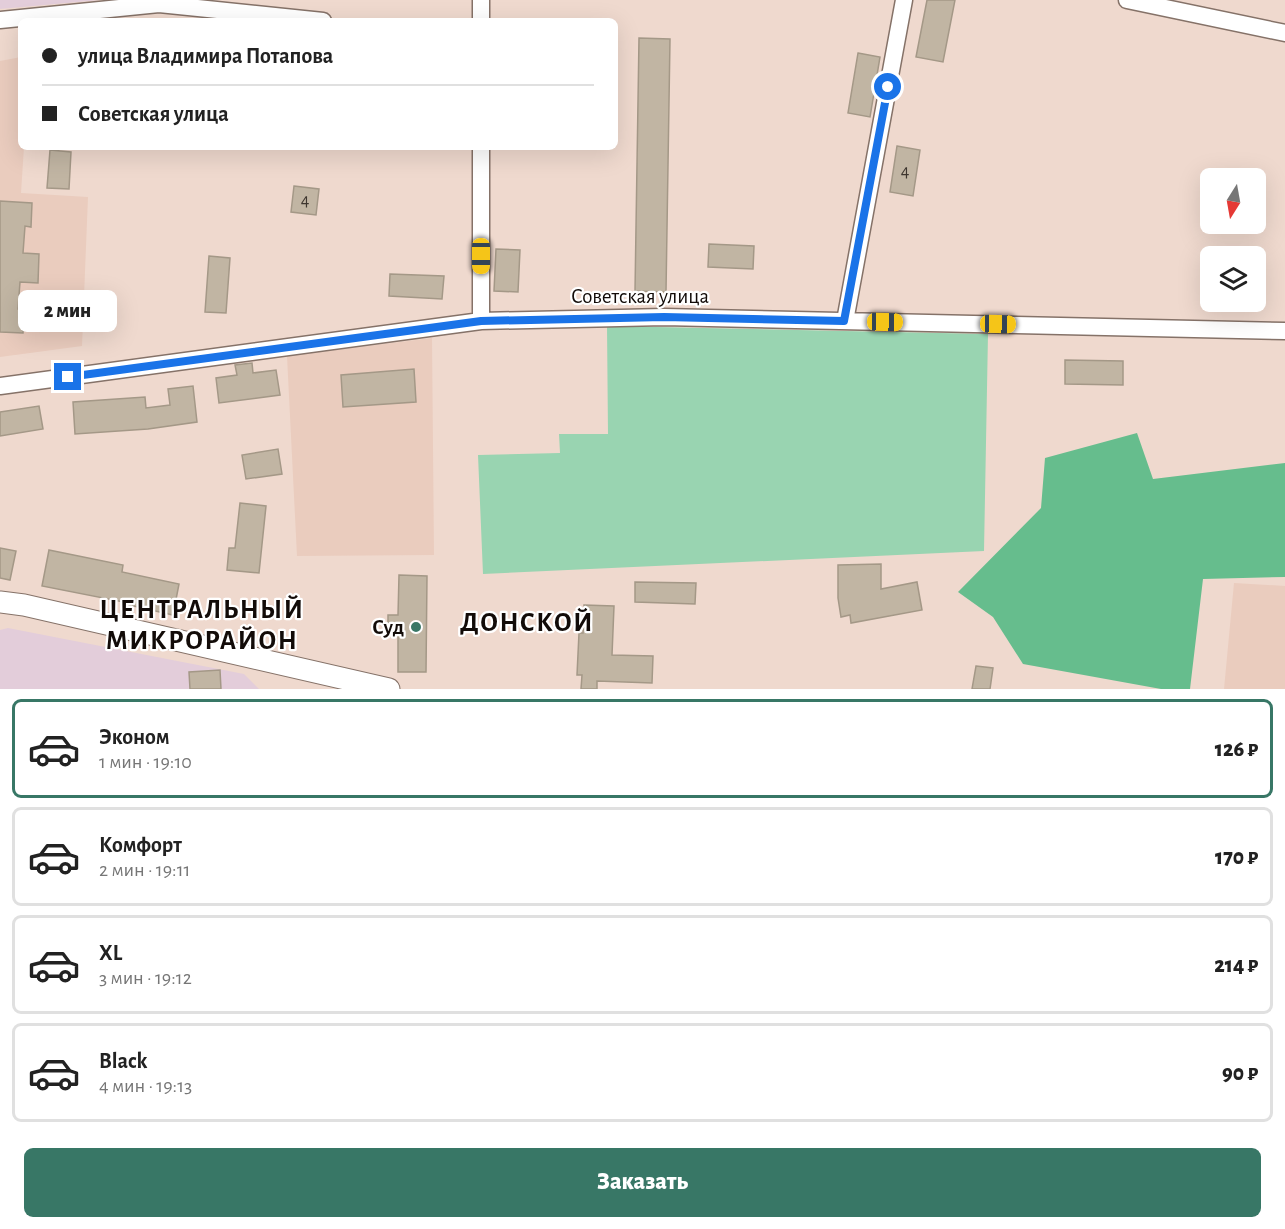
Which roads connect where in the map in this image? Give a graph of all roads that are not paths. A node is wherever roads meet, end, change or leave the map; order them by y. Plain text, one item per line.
1 (482, 0) edge
2 (904, 0) edge
3 (1127, 0) edge
4 (18, 18) edge
5 (20, 18) edge
6 (293, 18) edge
7 (481, 18) edge
8 (0, 20) edge
9 (1285, 33) edge
10 (481, 150) edge
11 (481, 321) junction
12 (844, 321) junction
13 (1285, 331) edge
14 (0, 386) edge
15 (0, 603) edge
16 (389, 689) edge

1 - 7 street
2 - 12 street
3 - 9 street
4 - 8 street
5 - 6 street
10 - 11 street
11 - 12 street, Советская улица
11 - 14 street, Советская улица
12 - 13 street, Советская улица
15 - 16 main road

